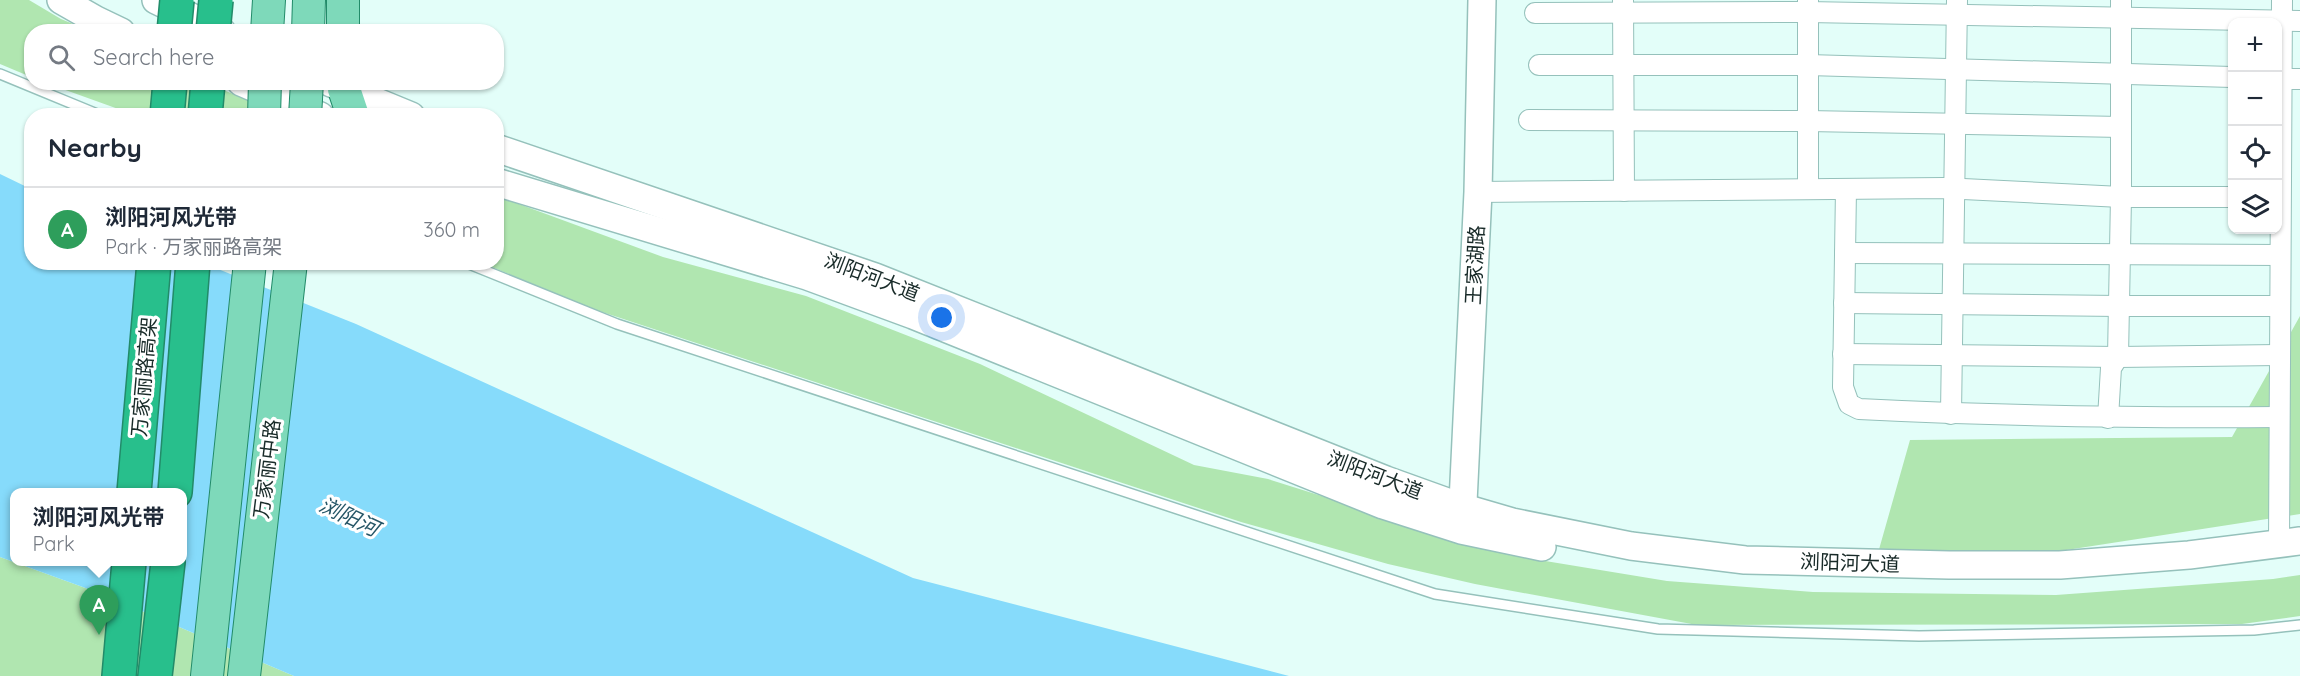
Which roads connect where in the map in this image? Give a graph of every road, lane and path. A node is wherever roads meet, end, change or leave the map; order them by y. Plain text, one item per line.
1 (61, 0) edge
2 (216, 0) edge
3 (269, 0) edge
4 (309, 0) edge
5 (343, 0) edge
6 (1482, 0) edge
7 (2282, 0) edge
8 (1622, 6) edge
9 (1808, 6) edge
10 (1958, 8) edge
11 (2121, 9) edge
12 (168, 12) edge
13 (1535, 13) dead end
14 (2291, 21) edge
15 (105, 24) edge
16 (200, 24) edge
17 (214, 24) edge
18 (268, 24) edge
19 (308, 24) edge
20 (343, 24) edge
21 (1539, 65) dead end
22 (1808, 65) junction
23 (1623, 66) junction
24 (1957, 69) junction
25 (0, 74) edge
26 (2122, 74) junction
27 (2228, 78) edge
28 (2286, 79) edge
29 (24, 84) edge
30 (39, 90) edge
31 (169, 90) edge
32 (207, 90) edge
33 (260, 90) edge
34 (265, 90) edge
35 (306, 90) edge
36 (343, 92) edge
37 (83, 108) edge
38 (168, 108) edge
39 (206, 108) edge
40 (264, 108) edge
41 (301, 108) edge
42 (305, 108) edge
43 (388, 108) edge
44 (1528, 120) dead end
45 (1808, 120) junction
46 (1623, 121) junction
47 (1957, 123) junction
48 (2121, 128) junction
49 (2290, 130) edge
50 (504, 151) edge
51 (504, 184) edge
52 (1808, 189) junction
53 (1846, 189) junction
54 (1956, 189) junction
55 (1624, 191) junction
56 (1478, 192) junction
57 (2121, 197) junction
58 (2228, 197) edge
59 (2286, 197) edge
60 (1845, 253) junction
61 (1954, 254) junction
62 (2120, 255) junction
63 (2280, 255) junction
64 (153, 270) edge
65 (193, 270) edge
66 (249, 270) edge
67 (290, 270) edge
68 (484, 270) edge
69 (1844, 303) junction
70 (1953, 304) junction
71 (2119, 306) junction
72 (2280, 306) junction
73 (1843, 354) junction
74 (2280, 355) junction
75 (1951, 357) junction
76 (2118, 357) junction
77 (1951, 414) junction
78 (2279, 417) junction
79 (2108, 418) junction
80 (134, 488) edge
81 (175, 488) edge
82 (1462, 519) junction
83 (2293, 548) edge
84 (129, 566) edge
85 (167, 566) edge
86 (2300, 625) edge
87 (119, 676) edge
88 (156, 676) edge
89 (207, 676) edge
90 (244, 676) edge

1 - 15 main road
2 - 17 highway, bridge
3 - 18 main road
4 - 19 main road
5 - 20 main road
6 - 56 main road, 王家湖路
7 - 14 street
8 - 9 street
8 - 13 street
8 - 23 street
9 - 10 street
9 - 22 street
10 - 11 street
10 - 24 street
11 - 14 street
11 - 26 street
12 - 16 main road
14 - 28 street
21 - 23 street
22 - 23 street
22 - 24 street
22 - 45 street
23 - 46 street
24 - 26 street
24 - 47 street
25 - 29 lane
26 - 27 street
26 - 48 street
28 - 49 street
30 - 37 lane
31 - 38 highway
32 - 39 highway
33 - 41 main road
34 - 40 main road, bridge
35 - 42 main road, bridge
36 - 43 main road
44 - 46 street
45 - 46 street
45 - 47 street
45 - 52 street
46 - 55 street
47 - 48 street
47 - 54 street
48 - 57 street
49 - 59 street
50 - 82 main road, 浏阳河大道
51 - 82 main road, 浏阳河大道
52 - 53 street
52 - 55 street
53 - 54 street
53 - 60 street
54 - 57 street
54 - 61 street
55 - 56 street
56 - 82 main road, 王家湖路
57 - 58 street
57 - 62 street
59 - 63 street
60 - 61 street
60 - 69 street
61 - 62 street
61 - 70 street
62 - 63 street
62 - 71 street
63 - 72 street
64 - 80 highway, 万家丽路高架
65 - 81 highway, 万家丽路高架
66 - 89 main road, 万家丽中路
67 - 90 main road, 万家丽中路
68 - 86 lane
69 - 70 street
69 - 73 street
70 - 71 street
70 - 75 street
71 - 72 street
71 - 76 street
72 - 74 street
73 - 75 street
73 - 77 street
74 - 76 street
74 - 78 street
75 - 76 street
75 - 77 street
76 - 79 street
77 - 79 street
78 - 79 street
78 - 83 street
82 - 83 main road, 浏阳河大道
84 - 87 highway
85 - 88 highway

